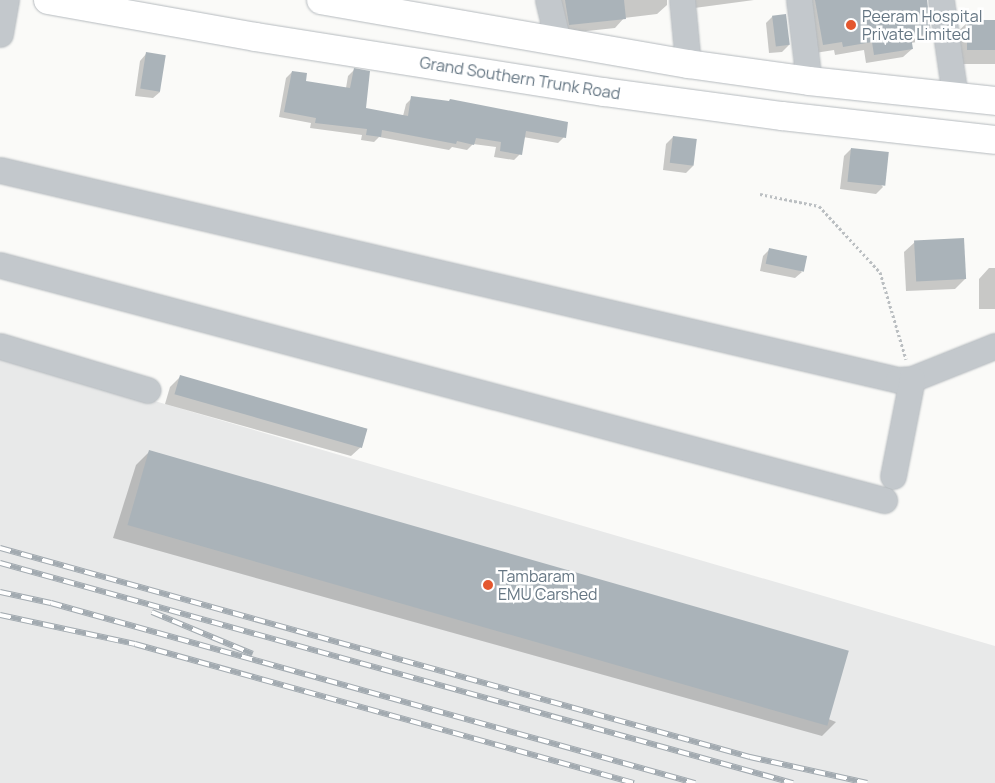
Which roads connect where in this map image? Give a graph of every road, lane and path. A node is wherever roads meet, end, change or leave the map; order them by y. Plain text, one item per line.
1 (6, 0) edge
2 (48, 0) edge
3 (321, 0) edge
4 (548, 0) edge
5 (682, 0) edge
6 (799, 0) edge
7 (941, 0) edge
8 (413, 8) edge
9 (0, 34) edge
10 (558, 42) junction
11 (688, 64) junction
12 (809, 81) junction
13 (954, 96) junction
14 (995, 101) edge
15 (995, 140) edge
16 (0, 170) edge
17 (760, 194) dead end
18 (0, 265) edge
19 (0, 346) edge
20 (995, 346) edge
21 (912, 379) junction
22 (148, 390) dead end
23 (893, 476) dead end
24 (884, 500) dead end

1 - 9 street
2 - 15 main road, Grand Southern Trunk Road
3 - 8 main road
4 - 10 street
5 - 11 street
6 - 12 street
7 - 13 street
8 - 10 main road
10 - 11 main road
11 - 12 main road
12 - 13 main road
13 - 14 main road
16 - 21 street
17 - 21 path
18 - 24 street
19 - 22 street
20 - 21 street
21 - 23 street

